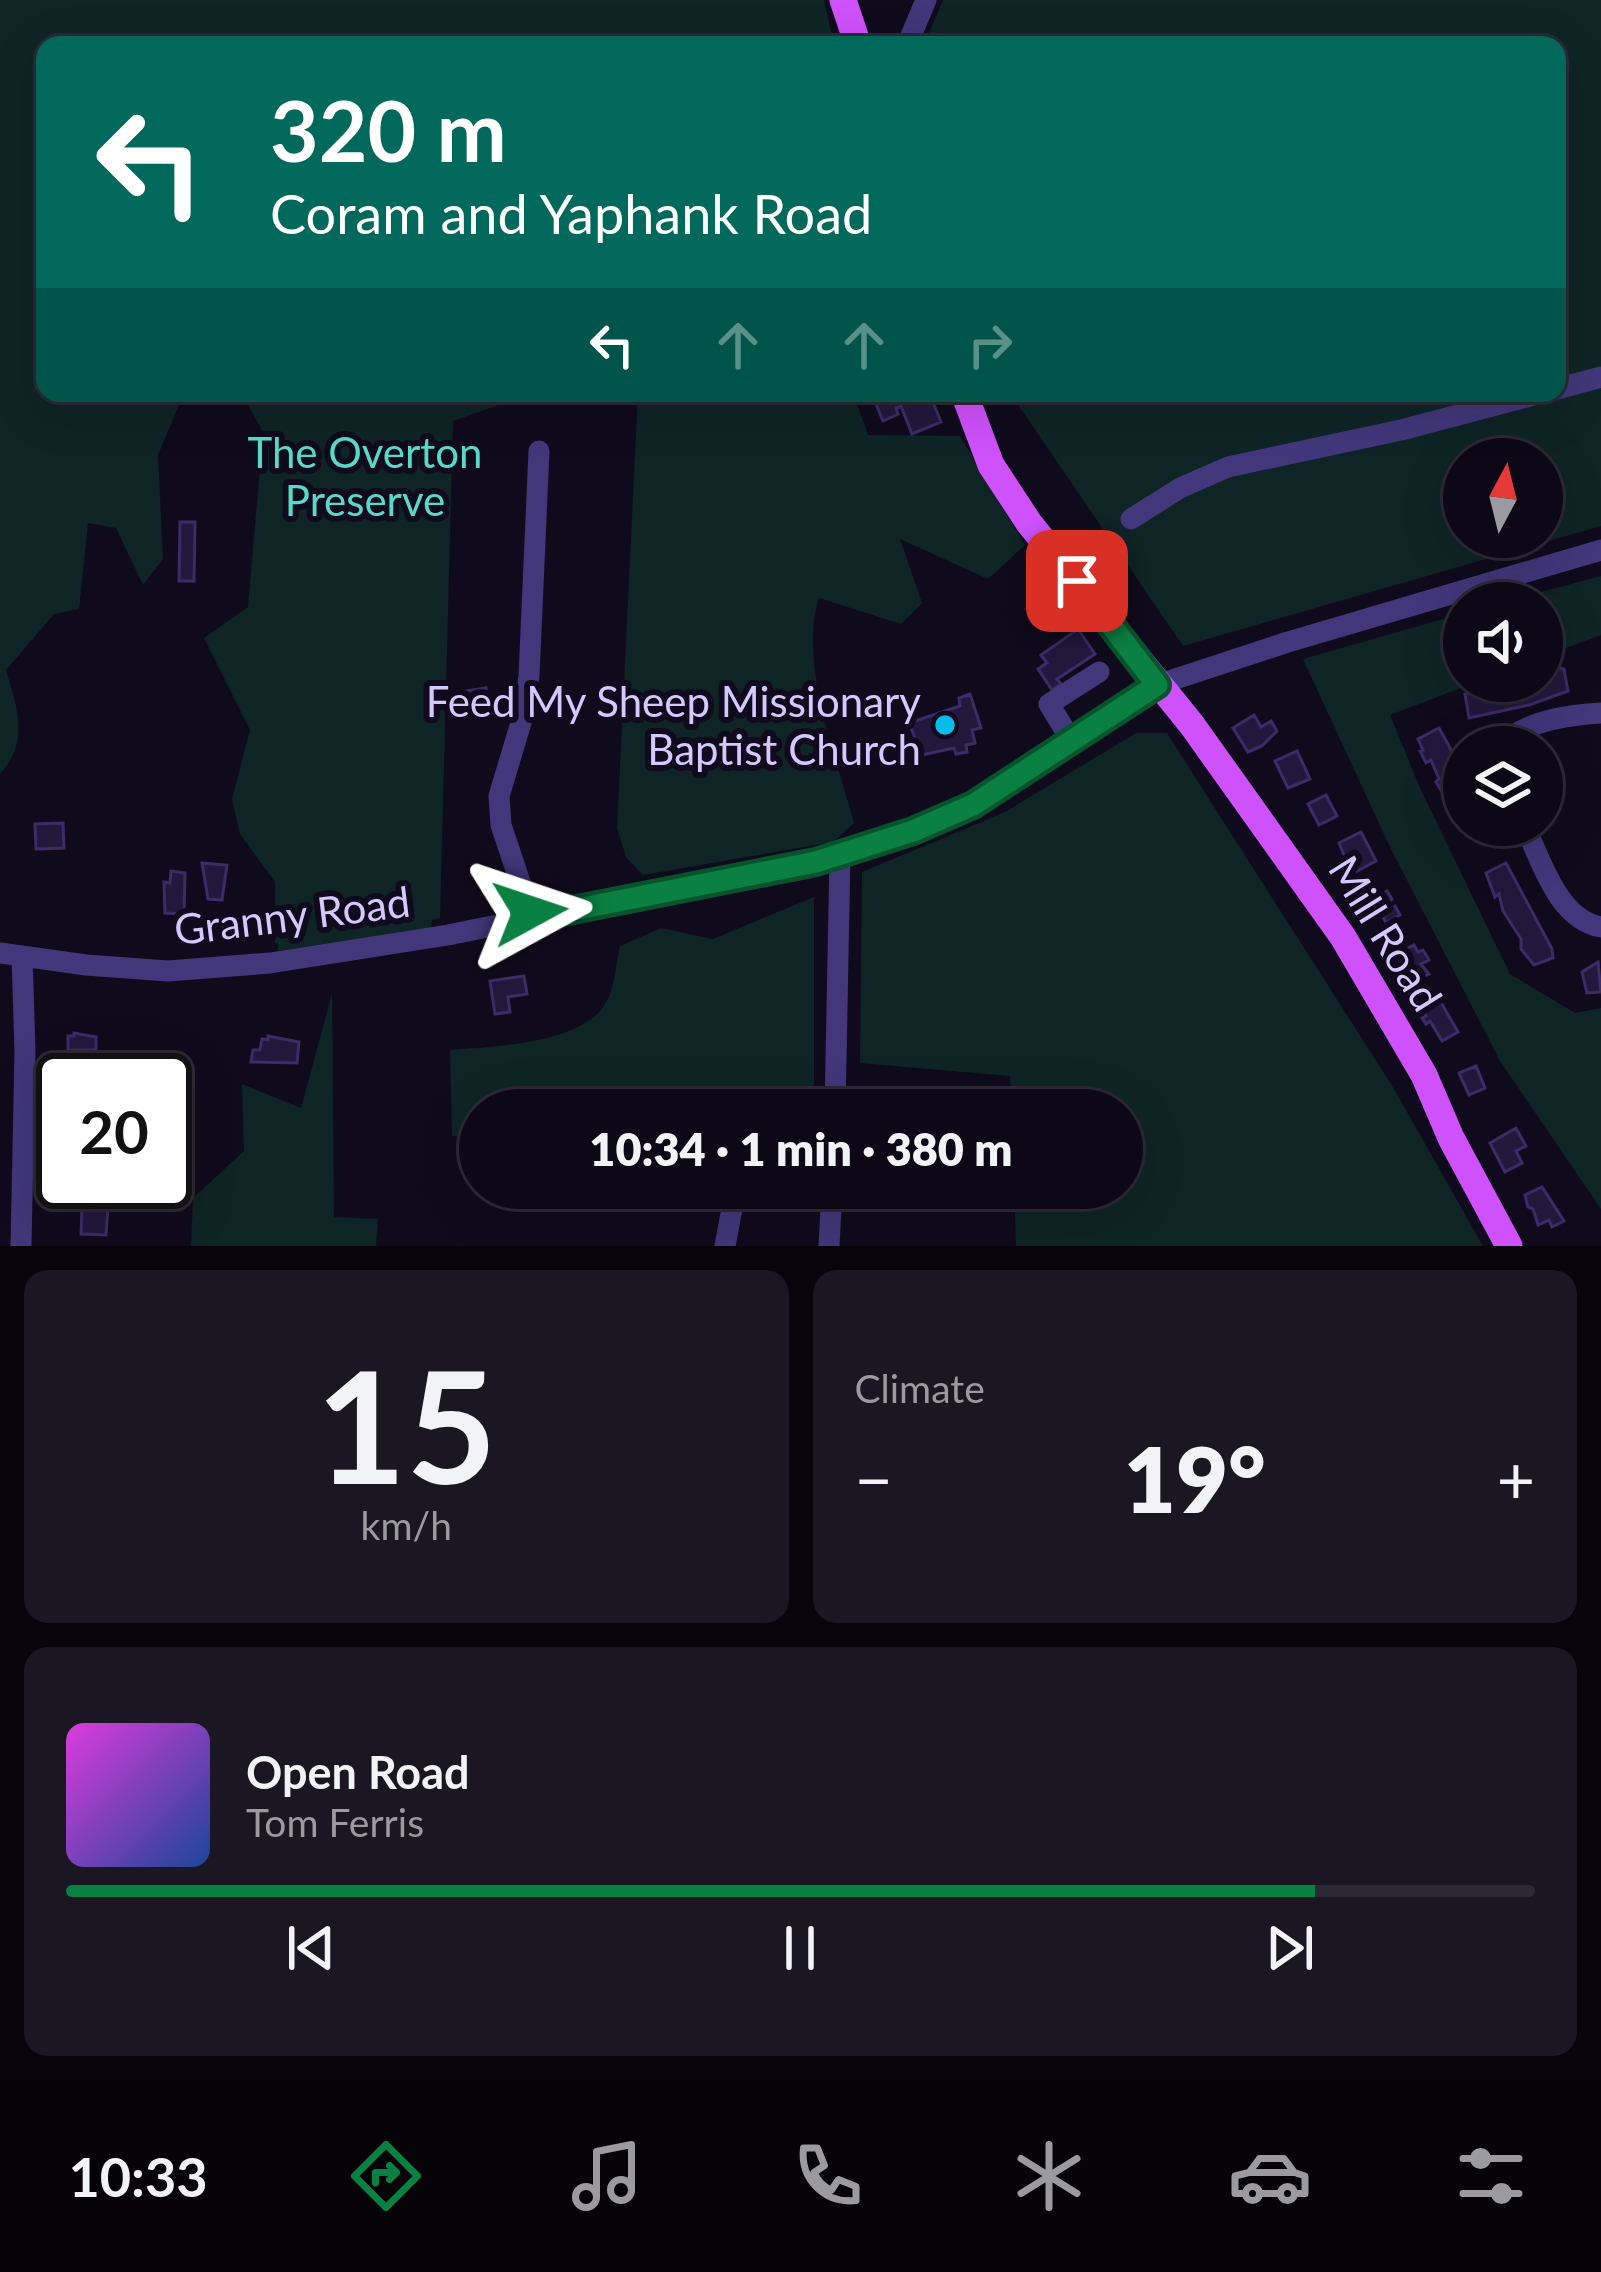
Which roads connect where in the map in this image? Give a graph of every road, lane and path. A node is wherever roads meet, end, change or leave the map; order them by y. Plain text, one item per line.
1 (843, 0) edge
2 (926, 0) edge
3 (855, 36) edge
4 (912, 36) edge
5 (1601, 377) edge
6 (1566, 387) edge
7 (967, 402) edge
8 (1507, 402) edge
9 (539, 451) dead end
10 (1131, 519) dead end
11 (1601, 550) edge
12 (1100, 671) dead end
13 (1157, 685) junction
14 (1601, 713) edge
15 (1537, 726) edge
16 (1071, 740) junction
17 (1535, 846) edge
18 (840, 856) junction
19 (532, 918) junction
20 (1601, 926) edge
21 (11, 955) edge
22 (835, 1089) edge
23 (24, 1100) junction
24 (36, 1102) edge
25 (732, 1209) edge
26 (830, 1209) edge
27 (21, 1246) edge
28 (725, 1246) edge
29 (829, 1246) edge
30 (1509, 1246) edge

1 - 3 main road
2 - 4 street
5 - 6 street
7 - 13 main road, Mill Road
8 - 10 street
9 - 19 street
11 - 13 street, Granny Road
12 - 16 street
13 - 16 street, Granny Road
13 - 30 main road, Mill Road
14 - 15 street
16 - 18 street, Granny Road
17 - 20 street
18 - 19 street, Granny Road
18 - 22 street
19 - 21 street, Granny Road
21 - 23 street
23 - 24 street
23 - 27 street
25 - 28 street
26 - 29 street

